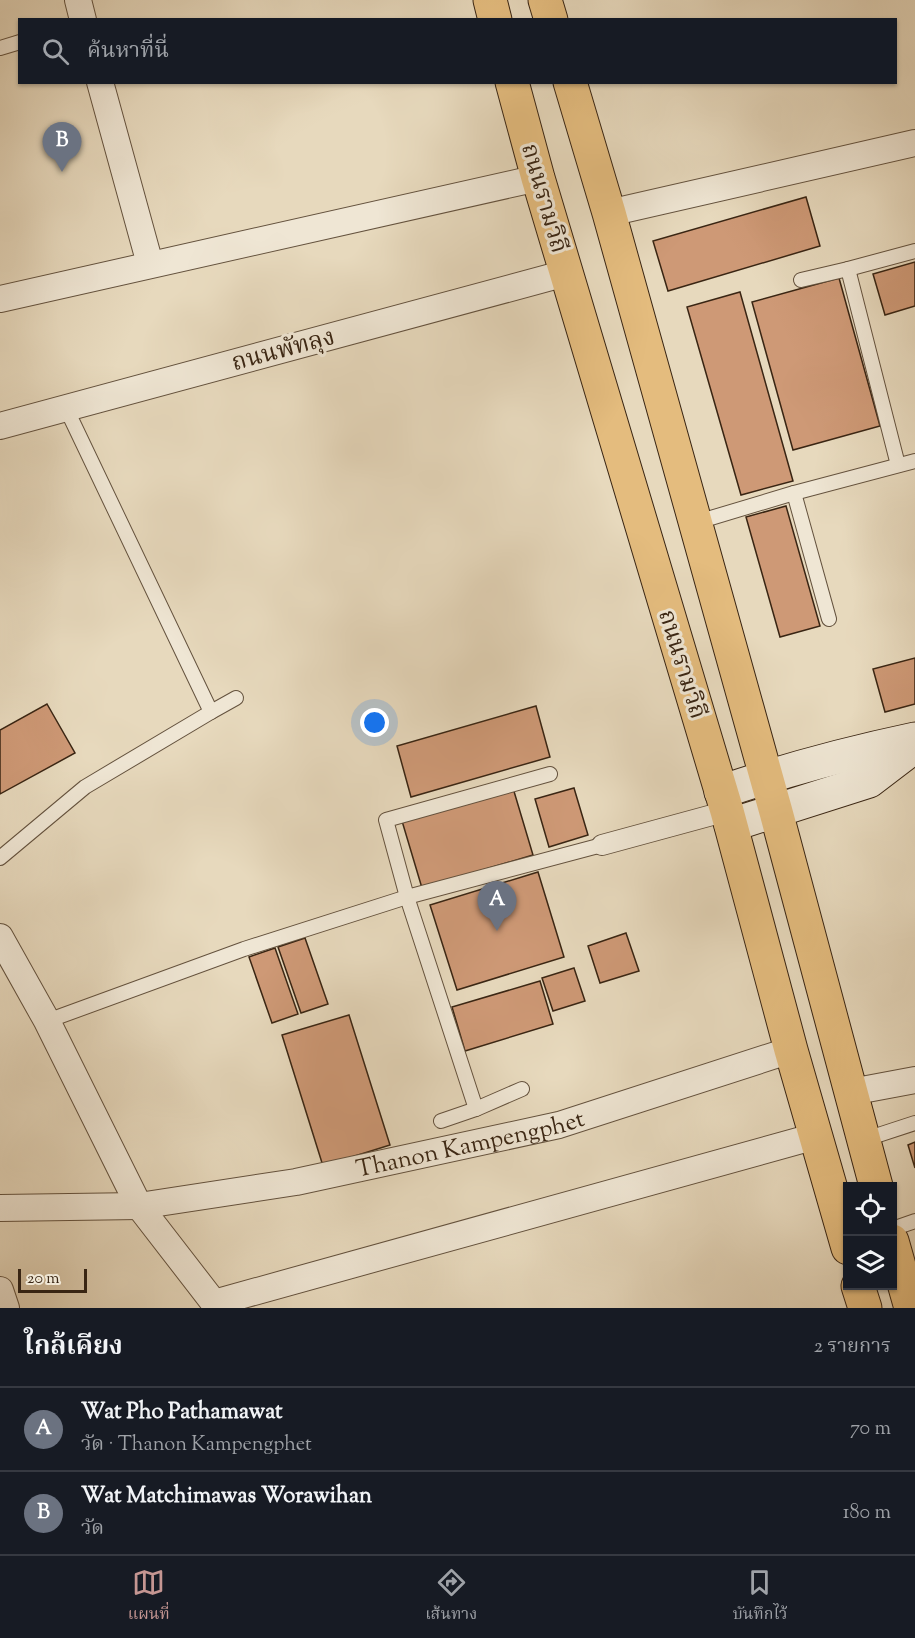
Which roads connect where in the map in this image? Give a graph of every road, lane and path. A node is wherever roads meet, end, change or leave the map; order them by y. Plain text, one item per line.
1 (78, 0) edge
2 (490, 0) edge
3 (545, 0) edge
4 (82, 18) edge
5 (494, 18) edge
6 (550, 18) edge
7 (18, 43) edge
8 (0, 48) edge
9 (101, 84) edge
10 (513, 84) edge
11 (571, 84) edge
12 (915, 143) edge
13 (538, 178) junction
14 (609, 213) junction
15 (915, 251) edge
16 (150, 264) junction
17 (848, 269) junction
18 (567, 273) junction
19 (801, 280) dead end
20 (0, 299) edge
21 (66, 408) junction
22 (0, 426) edge
23 (915, 461) edge
24 (898, 465) junction
25 (794, 493) junction
26 (694, 523) junction
27 (829, 619) dead end
28 (236, 698) dead end
29 (211, 712) junction
30 (915, 739) edge
31 (915, 746) edge
32 (550, 774) dead end
33 (765, 777) junction
34 (726, 809) junction
35 (776, 812) junction
36 (602, 845) joint
37 (0, 858) edge
38 (407, 897) junction
39 (0, 937) edge
40 (47, 1021) junction
41 (791, 1050) junction
42 (915, 1080) edge
43 (522, 1089) dead end
44 (851, 1092) junction
45 (476, 1109) junction
46 (441, 1121) dead end
47 (915, 1123) edge
48 (816, 1136) junction
49 (862, 1140) junction
50 (875, 1182) edge
51 (139, 1206) junction
52 (0, 1208) edge
53 (915, 1221) edge
54 (897, 1227) edge
55 (845, 1236) edge
56 (897, 1259) edge
57 (0, 1290) edge
58 (859, 1290) edge
59 (217, 1306) edge
60 (6, 1308) edge
61 (865, 1308) edge
62 (911, 1308) edge

1 - 4 street
2 - 5 main road
3 - 6 main road
7 - 8 lane
9 - 16 street
10 - 13 main road, ถนนรามวิถี
11 - 14 main road, ถนนรามวิถี
12 - 14 street
13 - 16 street
13 - 18 main road, ถนนรามวิถี
14 - 26 main road, ถนนรามวิถี
15 - 17 lane
16 - 20 street
17 - 19 lane
17 - 24 lane
18 - 21 street, ถนนพัทลุง
18 - 34 main road, ถนนรามวิถี
21 - 22 street, ถนนพัทลุง
21 - 29 lane
23 - 24 lane
24 - 25 lane
25 - 26 lane
25 - 27 lane
26 - 33 main road, ถนนรามวิถี
28 - 29 lane
29 - 37 lane
30 - 33 main road
31 - 35 main road
32 - 38 lane
33 - 34 main road
33 - 35 main road, ถนนรามวิถี
34 - 35 main road
34 - 36 street
34 - 41 main road, ถนนรามวิถี
35 - 44 main road, ถนนรามวิถี
36 - 38 lane
38 - 40 lane
38 - 45 lane
39 - 40 street
40 - 51 street
41 - 48 main road, ถนนรามวิถี
41 - 51 street, Thanon Kampengphet
42 - 44 street
43 - 45 lane
44 - 49 main road, ถนนรามวิถี
45 - 46 lane
47 - 49 lane
48 - 55 main road, ถนนรามวิถี
48 - 59 street
49 - 50 main road, ถนนรามวิถี
51 - 52 street, Thanon Kampengphet
51 - 59 street
53 - 54 lane
56 - 62 main road
57 - 60 street
58 - 61 main road

